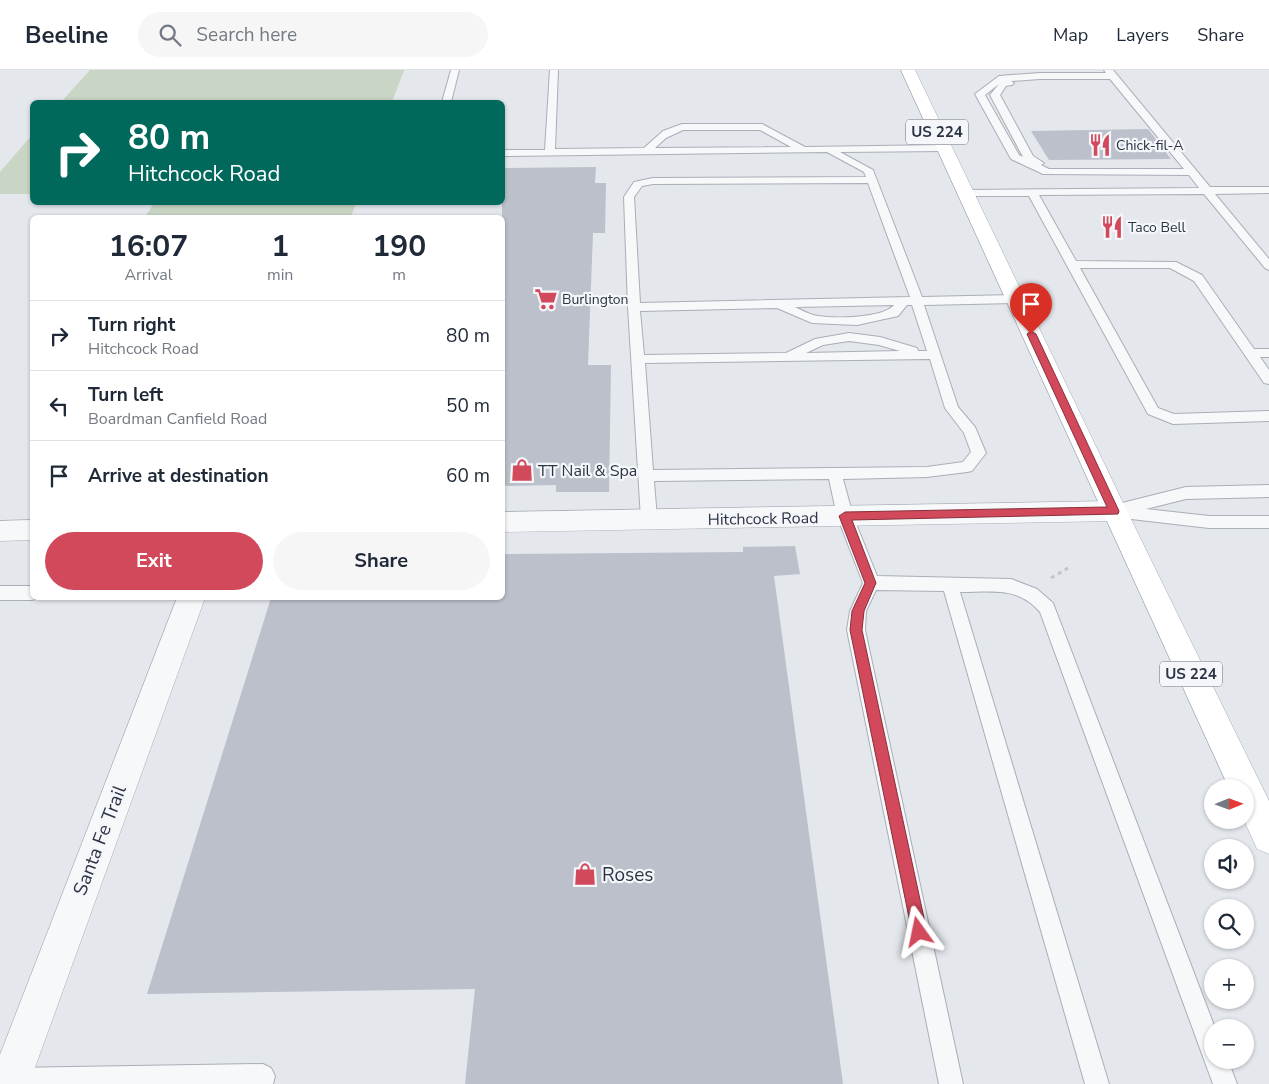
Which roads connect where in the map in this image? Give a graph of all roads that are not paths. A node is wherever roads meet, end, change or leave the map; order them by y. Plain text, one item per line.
1 (454, 70) edge
2 (554, 70) edge
3 (908, 70) edge
4 (1112, 75) edge
5 (446, 100) edge
6 (944, 148) junction
7 (825, 149) junction
8 (804, 150) junction
9 (647, 152) junction
10 (505, 153) edge
11 (550, 153) junction
12 (1189, 169) junction
13 (872, 180) junction
14 (1206, 190) junction
15 (1269, 190) edge
16 (1032, 192) junction
17 (966, 193) junction
18 (1071, 265) junction
19 (1269, 266) edge
20 (1015, 299) junction
21 (910, 301) junction
22 (775, 304) junction
23 (634, 307) junction
24 (1251, 353) junction
25 (1269, 353) edge
26 (929, 355) junction
27 (789, 357) junction
28 (638, 359) junction
29 (1269, 380) edge
30 (1269, 416) edge
31 (835, 474) junction
32 (647, 476) junction
33 (1269, 491) edge
34 (1114, 511) junction
35 (845, 516) junction
36 (649, 519) junction
37 (505, 522) edge
38 (1269, 522) edge
39 (30, 530) edge
40 (0, 531) edge
41 (871, 583) junction
42 (950, 584) junction
43 (0, 593) edge
44 (30, 593) edge
45 (189, 600) edge
46 (1269, 837) edge
47 (1204, 1030) edge
48 (1219, 1069) edge
49 (10, 1082) edge
50 (261, 1084) edge
51 (950, 1084) edge
52 (1096, 1084) edge
53 (1225, 1084) edge

1 - 5 lane
2 - 11 lane
3 - 6 main road, US 224
4 - 12 lane
4 - 12 lane
4 - 12 lane
6 - 7 lane
6 - 17 main road, US 224
7 - 8 lane
7 - 13 lane
8 - 9 lane
8 - 9 lane
9 - 11 lane
10 - 11 lane
12 - 14 lane
13 - 21 lane
13 - 23 lane
14 - 15 lane
14 - 16 lane
14 - 19 lane
16 - 17 lane
16 - 18 lane
17 - 20 main road, US 224
18 - 24 lane
18 - 30 lane
20 - 21 lane
20 - 34 main road, US 224
21 - 22 lane
21 - 22 lane
21 - 26 lane
22 - 23 lane
23 - 28 lane
24 - 25 lane
24 - 29 lane
26 - 27 lane
26 - 27 lane
26 - 31 lane
27 - 28 lane
28 - 32 lane
31 - 32 lane
31 - 35 lane
32 - 36 lane
33 - 34 lane
34 - 35 street, Hitchcock Road
34 - 38 lane
34 - 46 main road, US 224
35 - 36 street, Hitchcock Road
35 - 41 lane
36 - 37 street, Hitchcock Road
39 - 40 street
41 - 42 lane
41 - 51 lane
42 - 47 lane
42 - 52 lane
43 - 44 lane
45 - 49 street, Santa Fe Trail
48 - 53 lane
49 - 50 lane

